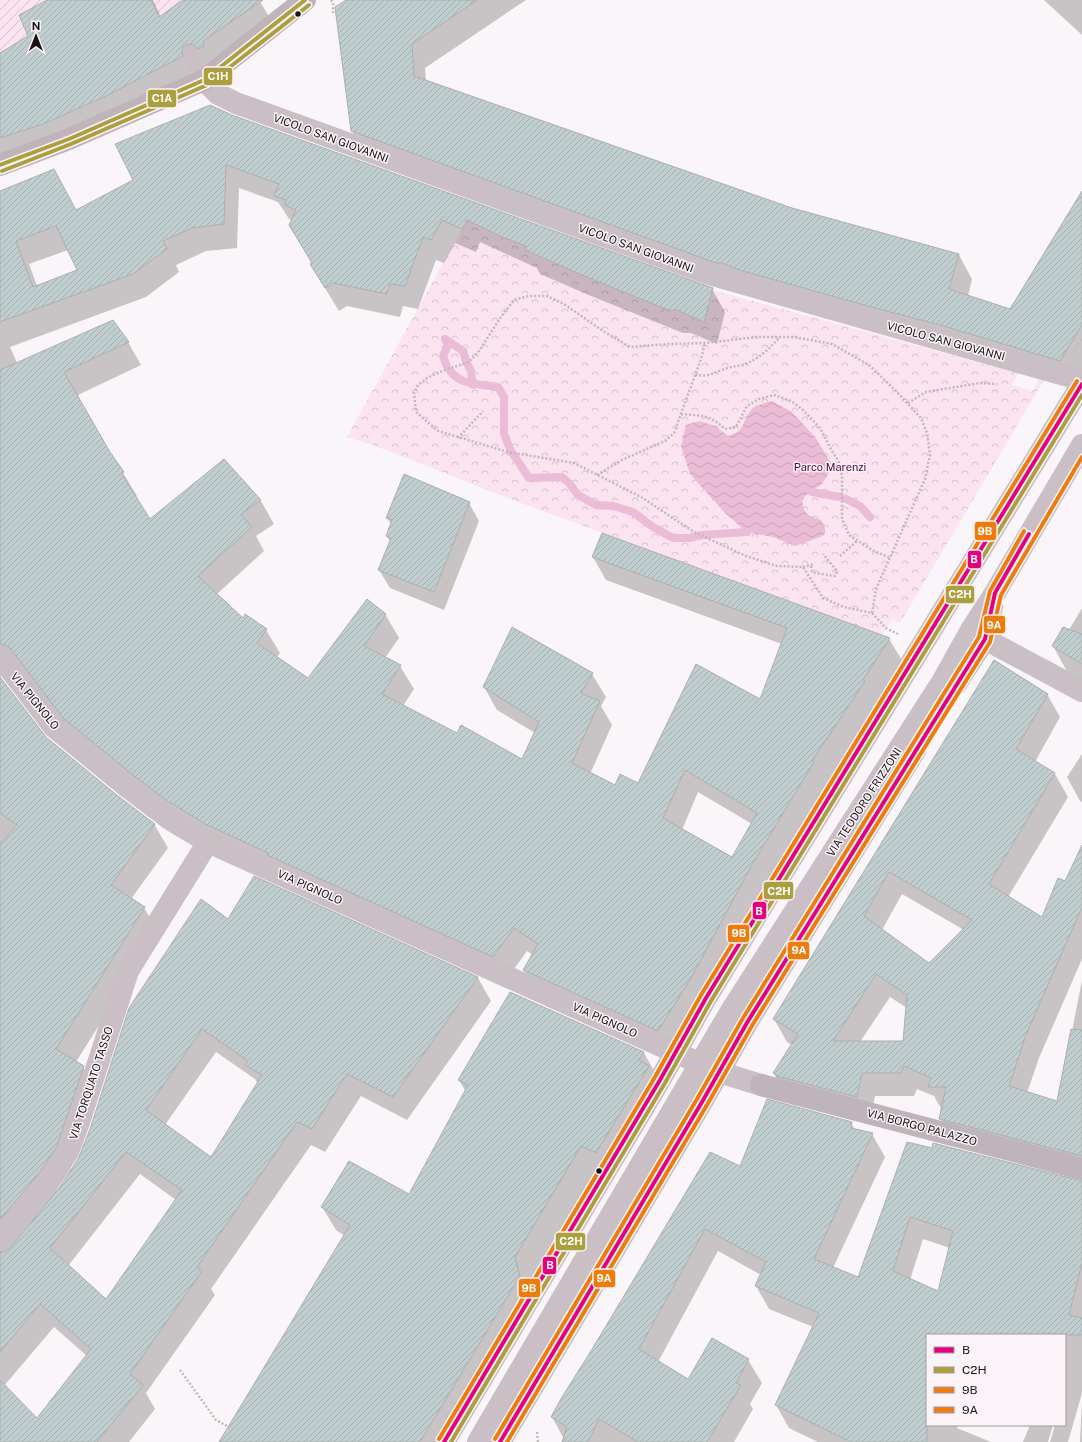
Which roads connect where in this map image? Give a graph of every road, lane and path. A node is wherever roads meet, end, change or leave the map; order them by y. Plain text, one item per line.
1 (305, 0) edge
2 (331, 0) edge
3 (332, 13) dead end
4 (190, 52) dead end
5 (204, 80) junction
6 (0, 165) edge
7 (780, 337) junction
8 (705, 343) junction
9 (695, 375) junction
10 (1082, 380) edge
11 (1004, 384) dead end
12 (1082, 384) edge
13 (908, 403) junction
14 (483, 411) dead end
15 (681, 414) junction
16 (458, 438) junction
17 (1082, 445) edge
18 (597, 475) junction
19 (857, 541) junction
20 (823, 554) dead end
21 (840, 556) dead end
22 (890, 558) junction
23 (814, 564) dead end
24 (811, 566) junction
25 (803, 567) junction
26 (872, 613) junction
27 (978, 634) junction
28 (900, 635) dead end
29 (0, 656) edge
30 (1082, 691) edge
31 (208, 842) junction
32 (672, 1050) junction
33 (710, 1068) junction
34 (762, 1085) joint
35 (694, 1097) junction
36 (1082, 1169) edge
37 (0, 1240) edge
38 (180, 1370) dead end
39 (229, 1427) dead end
40 (444, 1442) edge
41 (478, 1442) edge
42 (500, 1442) edge

1 - 5 street
2 - 3 path
4 - 5 lane
5 - 6 street
5 - 10 street, VICOLO SAN GIOVANNI
7 - 8 path
7 - 9 path
7 - 13 path
8 - 9 path
8 - 16 path
9 - 15 path
11 - 13 path
12 - 32 street
13 - 22 path
14 - 16 path
15 - 18 path
15 - 19 path
16 - 18 path
17 - 27 street, VIA TEODORO FRIZZONI
18 - 25 path
19 - 21 path
19 - 22 path
20 - 24 path
22 - 26 path
23 - 24 path
24 - 25 path
25 - 26 path
26 - 28 path
27 - 30 street
27 - 33 street, VIA TEODORO FRIZZONI
29 - 31 street, VIA PIGNOLO
31 - 32 street, VIA PIGNOLO
31 - 37 street, VIA TORQUATO TASSO
32 - 33 street, VIA PIGNOLO
32 - 40 street
33 - 34 street, VIA PIGNOLO
33 - 35 street, VIA TEODORO FRIZZONI
34 - 36 street, VIA BORGO PALAZZO
35 - 41 street
35 - 42 street
38 - 39 path

